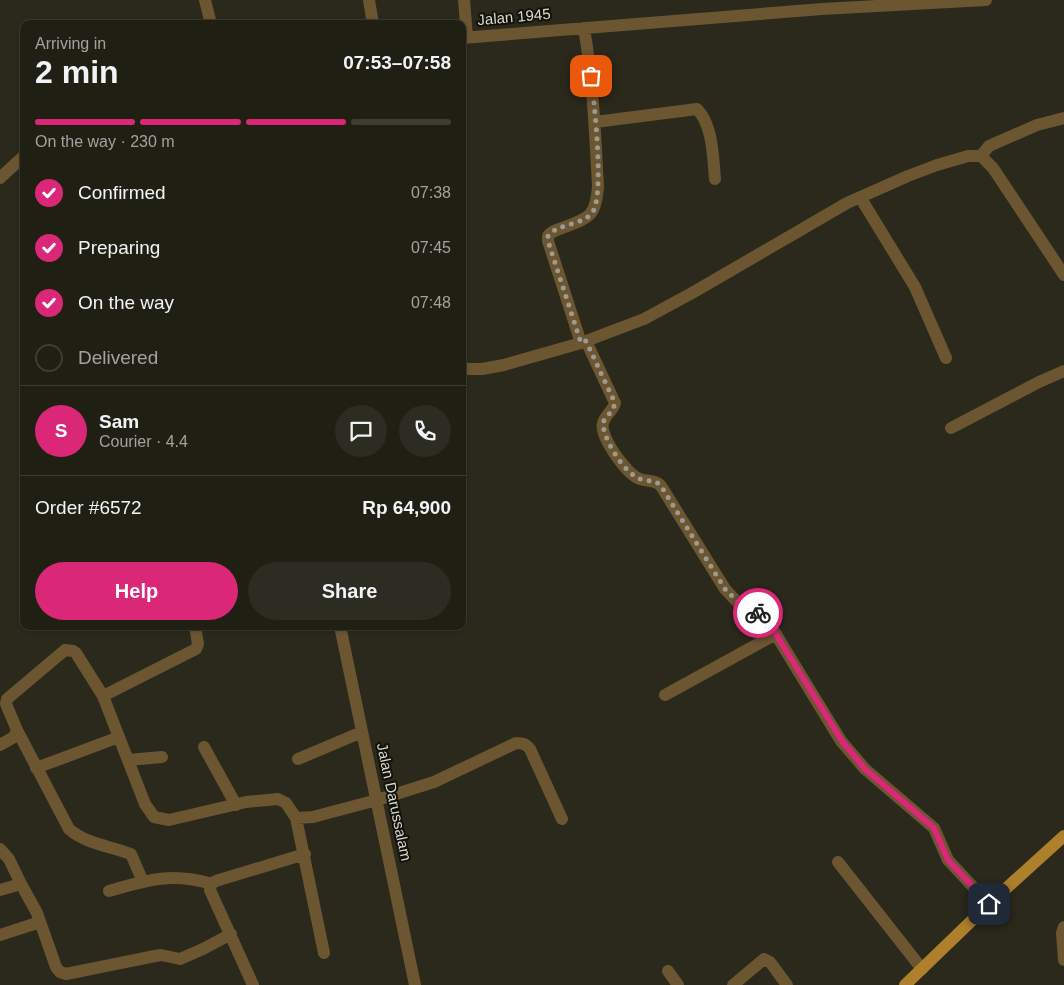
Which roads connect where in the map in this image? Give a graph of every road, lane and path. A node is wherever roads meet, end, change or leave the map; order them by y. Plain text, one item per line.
1 (205, 0) edge
2 (369, 0) edge
3 (464, 0) edge
4 (986, 0) edge
5 (931, 2) edge
6 (822, 5) edge
7 (210, 20) edge
8 (372, 20) edge
9 (464, 20) edge
10 (584, 28) junction
11 (466, 37) edge
12 (1064, 118) edge
13 (595, 122) junction
14 (981, 156) junction
15 (20, 160) edge
16 (0, 178) edge
17 (715, 179) dead end
18 (860, 197) junction
19 (1064, 275) edge
20 (583, 342) junction
21 (946, 358) dead end
22 (466, 369) edge
23 (1064, 371) edge
24 (951, 428) dead end
25 (196, 630) edge
26 (341, 630) edge
27 (776, 634) junction
28 (665, 694) dead end
29 (103, 696) junction
30 (16, 730) junction
31 (362, 732) junction
32 (119, 737) junction
33 (0, 745) edge
34 (204, 747) dead end
35 (162, 757) dead end
36 (298, 759) dead end
37 (128, 760) junction
38 (36, 768) junction
39 (377, 800) junction
40 (236, 805) junction
41 (296, 818) junction
42 (562, 820) dead end
43 (1064, 836) edge
44 (0, 850) edge
45 (304, 854) junction
46 (838, 862) dead end
47 (143, 882) junction
48 (21, 884) junction
49 (212, 884) junction
50 (0, 890) edge
51 (109, 891) dead end
52 (989, 904) junction
53 (40, 922) junction
54 (1064, 927) edge
55 (231, 934) junction
56 (0, 935) edge
57 (324, 953) dead end
58 (1064, 960) edge
59 (922, 969) junction
60 (668, 970) dead end
61 (253, 985) edge
62 (415, 985) edge
63 (678, 985) edge
64 (733, 985) edge
65 (787, 985) edge
66 (905, 985) edge

1 - 7 street
2 - 8 street
3 - 9 street
4 - 5 street, Jalan 1945
5 - 6 street, Jalan 1945
6 - 10 street, Jalan 1945
10 - 11 street, Jalan 1945
10 - 13 street
12 - 14 street
13 - 17 street
13 - 20 street
14 - 18 street
14 - 19 street
15 - 16 street
18 - 20 street
18 - 21 street
20 - 22 street
20 - 27 street
23 - 24 street
25 - 29 street
26 - 31 street, Jalan Darussalam
27 - 28 street
27 - 52 street
29 - 30 street
29 - 32 street
30 - 33 street
30 - 38 street
31 - 36 street
31 - 39 street, Jalan Darussalam
32 - 37 street
32 - 38 street
34 - 40 street
35 - 37 street
37 - 40 street
38 - 47 street
39 - 41 street
39 - 42 street
39 - 62 street, Jalan Darussalam
40 - 41 street
41 - 45 street
43 - 52 main road
44 - 48 street
45 - 49 street
45 - 57 street
46 - 59 street
47 - 49 street
47 - 51 street
48 - 50 street
48 - 53 street
49 - 55 street
52 - 59 main road
53 - 55 street
53 - 56 street
54 - 58 street
55 - 61 street
59 - 66 main road
60 - 63 street
64 - 65 street

